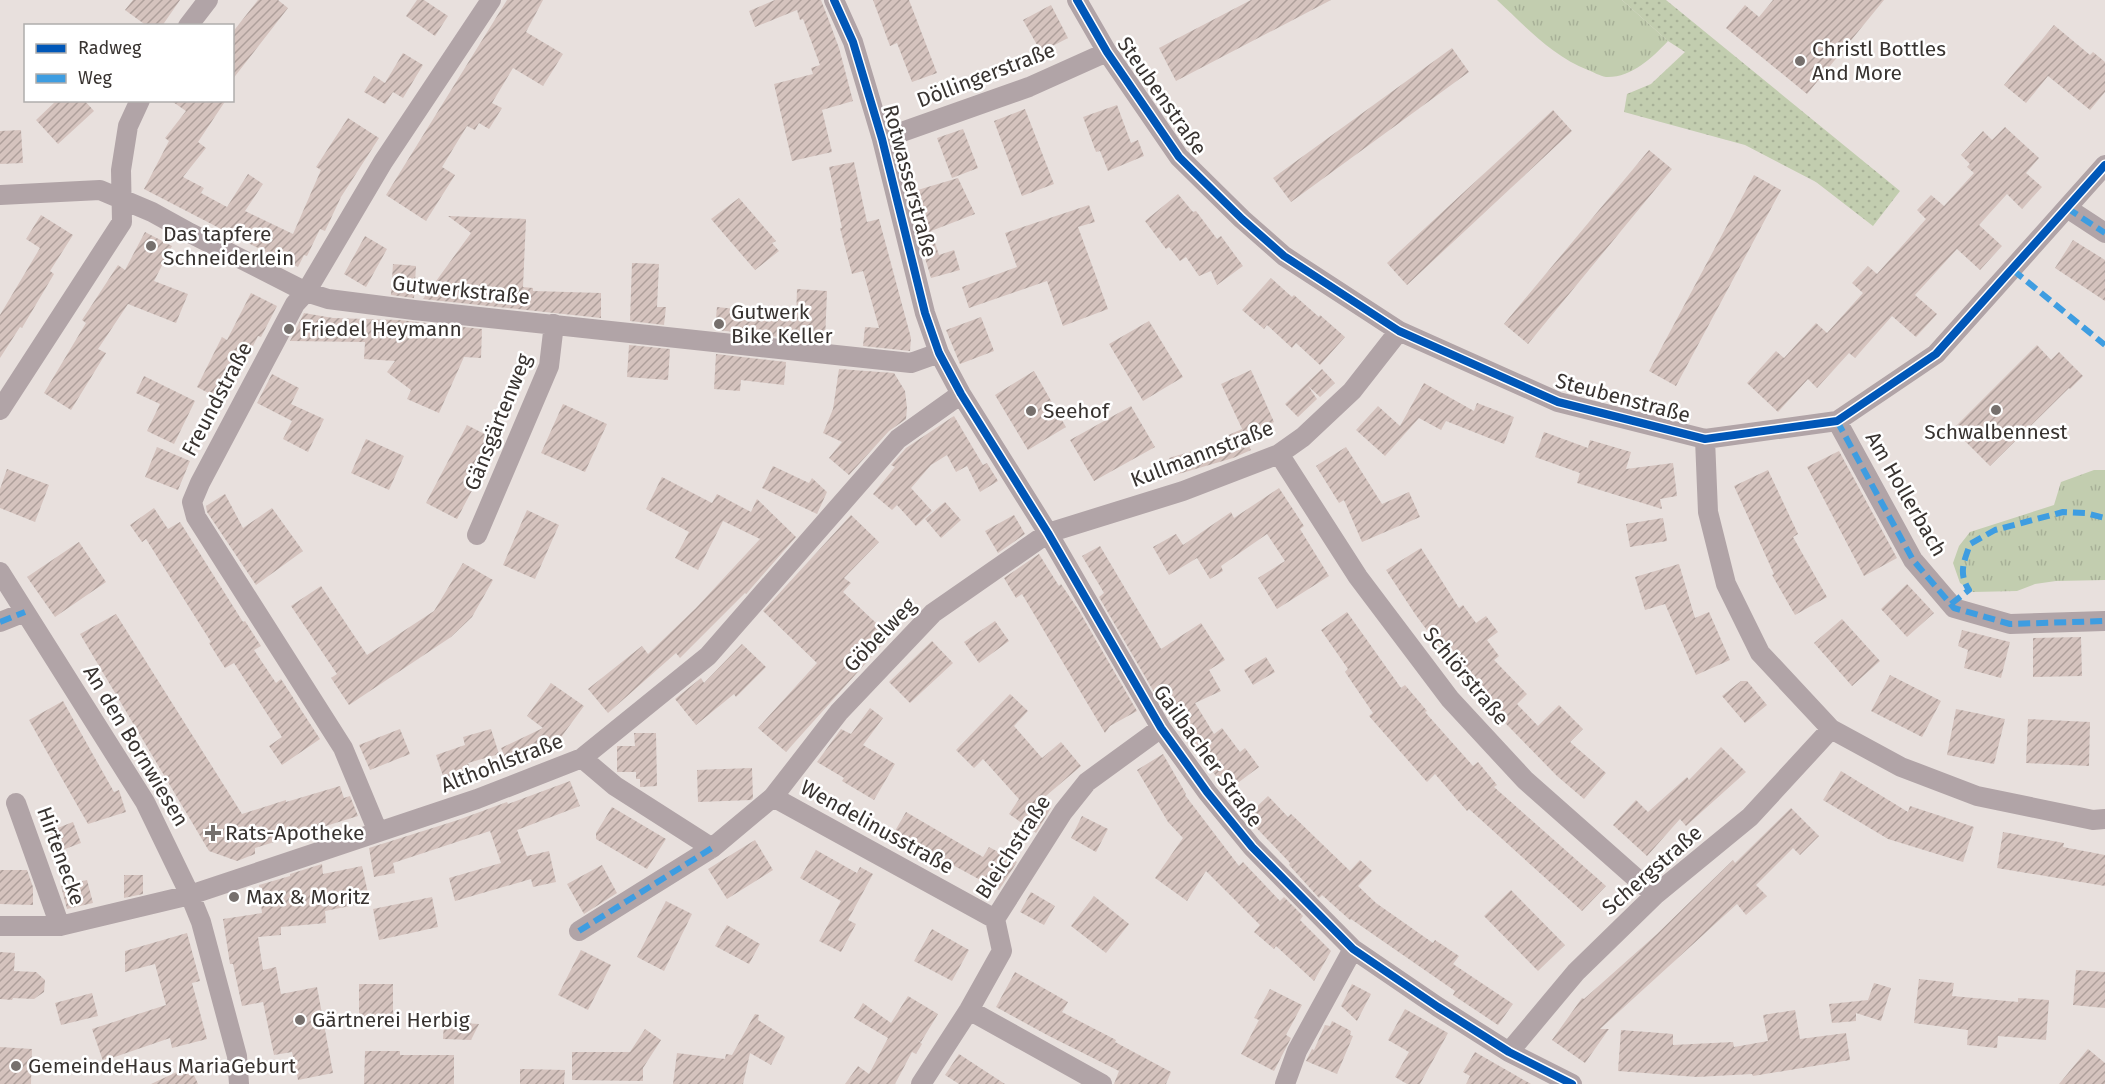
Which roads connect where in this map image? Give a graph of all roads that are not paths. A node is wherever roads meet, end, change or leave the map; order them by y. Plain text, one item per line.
1 (208, 0) edge
2 (491, 0) edge
3 (834, 0) edge
4 (1077, 0) edge
5 (190, 24) edge
6 (1107, 52) junction
7 (139, 102) edge
8 (882, 139) junction
9 (2105, 165) edge
10 (0, 195) edge
11 (122, 199) junction
12 (2067, 208) junction
13 (2105, 233) edge
14 (306, 292) junction
15 (554, 324) junction
16 (1399, 331) junction
17 (939, 354) junction
18 (949, 372) joint
19 (961, 394) junction
20 (0, 410) edge
21 (1837, 421) junction
22 (1705, 439) junction
23 (1279, 454) junction
24 (1048, 533) junction
25 (477, 535) dead end
26 (0, 572) edge
27 (25, 612) junction
28 (2105, 621) edge
29 (0, 622) edge
30 (1161, 728) junction
31 (1832, 729) junction
32 (582, 758) junction
33 (773, 797) junction
34 (16, 803) dead end
35 (2105, 819) edge
36 (378, 832) junction
37 (712, 848) junction
38 (190, 895) junction
39 (1655, 895) junction
40 (995, 919) junction
41 (0, 926) edge
42 (60, 926) junction
43 (579, 931) dead end
44 (1353, 949) junction
45 (969, 1010) junction
46 (1509, 1052) junction
47 (239, 1084) edge
48 (921, 1084) edge
49 (1102, 1084) edge
50 (1286, 1084) edge
51 (1572, 1084) edge

1 - 5 street
2 - 14 street, Freundstraße
3 - 8 street, Rotwasserstraße
4 - 6 street, Steubenstraße
6 - 8 street, Döllingerstraße
6 - 16 street, Steubenstraße
7 - 11 street
8 - 17 street, Rotwasserstraße
9 - 12 street, Steubenstraße
10 - 11 street, Gutwerkstraße
11 - 14 street, Gutwerkstraße
11 - 20 street
12 - 13 street
12 - 21 street, Steubenstraße
14 - 15 street, Gutwerkstraße
14 - 36 street, Freundstraße
15 - 17 street, Gutwerkstraße
15 - 25 street, Gänsgärtenweg
16 - 22 street, Steubenstraße
16 - 23 street, Kullmannstraße
17 - 18 street, Rotwasserstraße
18 - 19 street, Gailbacher Straße
19 - 24 street, Gailbacher Straße
19 - 32 street, Althohlstraße
21 - 22 street, Steubenstraße
21 - 28 street, Am Hollerbach
22 - 31 street
23 - 24 street, Kullmannstraße
23 - 39 street, Schlörstraße
24 - 30 street, Gailbacher Straße
24 - 33 street, Göbelweg
26 - 27 street, An den Bornwiesen
27 - 29 street
27 - 38 street, An den Bornwiesen
30 - 40 street, Bleichstraße
30 - 44 street, Gailbacher Straße
31 - 35 street
31 - 39 street, Schergstraße
32 - 36 street, Althohlstraße
32 - 37 street
33 - 37 street, Wendelinusstraße
33 - 40 street, Wendelinusstraße
34 - 42 street, Hirtenecke
36 - 38 street, Althohlstraße
37 - 43 street, Wendelinusstraße
38 - 42 street, Althohlstraße
38 - 47 street, An den Bornwiesen
39 - 46 street, Schergstraße
40 - 45 street, Bleichstraße
41 - 42 street, Althohlstraße
44 - 46 street, Gailbacher Straße
44 - 50 street
45 - 48 street, Bleichstraße
45 - 49 street
46 - 51 street, Gailbacher Straße

